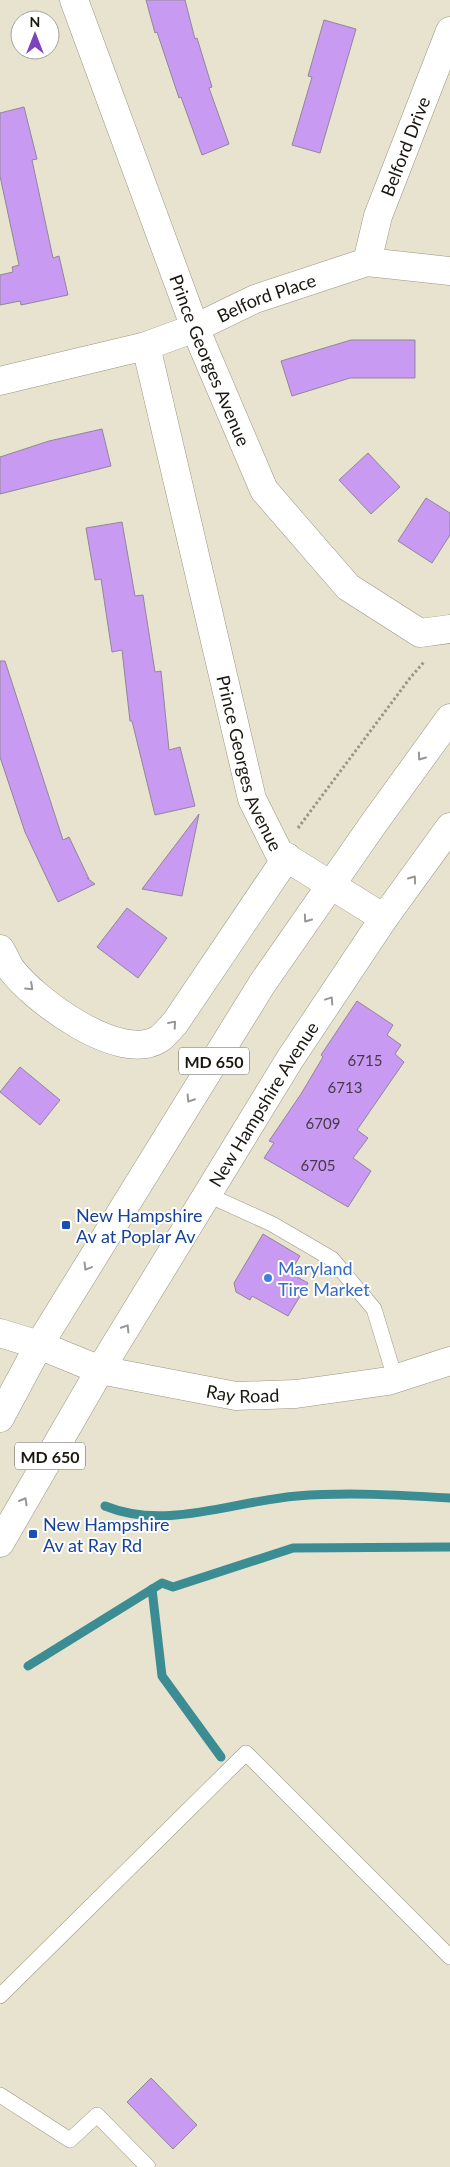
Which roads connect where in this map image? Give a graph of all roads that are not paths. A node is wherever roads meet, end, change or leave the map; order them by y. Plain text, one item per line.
1 (74, 0) edge
2 (450, 30) edge
3 (367, 262) junction
4 (450, 272) edge
5 (195, 328) junction
6 (146, 346) junction
7 (0, 380) edge
8 (450, 628) edge
9 (450, 718) edge
10 (450, 828) edge
11 (283, 855) junction
12 (332, 884) junction
13 (384, 918) junction
14 (0, 949) edge
15 (208, 1195) junction
16 (0, 1333) edge
17 (39, 1345) junction
18 (450, 1361) edge
19 (100, 1370) junction
20 (395, 1378) junction
21 (0, 1418) edge
22 (0, 1543) edge
23 (450, 1958) edge
24 (0, 1996) edge
25 (0, 2095) edge
26 (148, 2167) edge

1 - 5 street, Prince Georges Avenue
2 - 3 street, Belford Drive
3 - 4 street, Belford Place
3 - 5 street, Belford Place
5 - 6 street, Belford Place
5 - 8 street, Prince Georges Avenue
6 - 7 street, Belford Place
6 - 11 street, Prince Georges Avenue
9 -> 12 street, MD 650
13 -> 10 street, New Hampshire Avenue / MD 650
11 - 12 street, Prince Georges Avenue
14 -> 11 street
12 - 13 street, Prince Georges Avenue
12 -> 17 street, MD 650
15 -> 13 street, New Hampshire Avenue / MD 650
19 -> 15 street, New Hampshire Avenue / MD 650
15 - 20 lane
16 - 17 street, Ray Road
17 - 19 street, Ray Road
17 - 21 street, MD 650
18 - 20 street, Ray Road
19 - 20 street, Ray Road
22 -> 19 street, New Hampshire Avenue / MD 650
23 - 24 lane
25 - 26 lane

